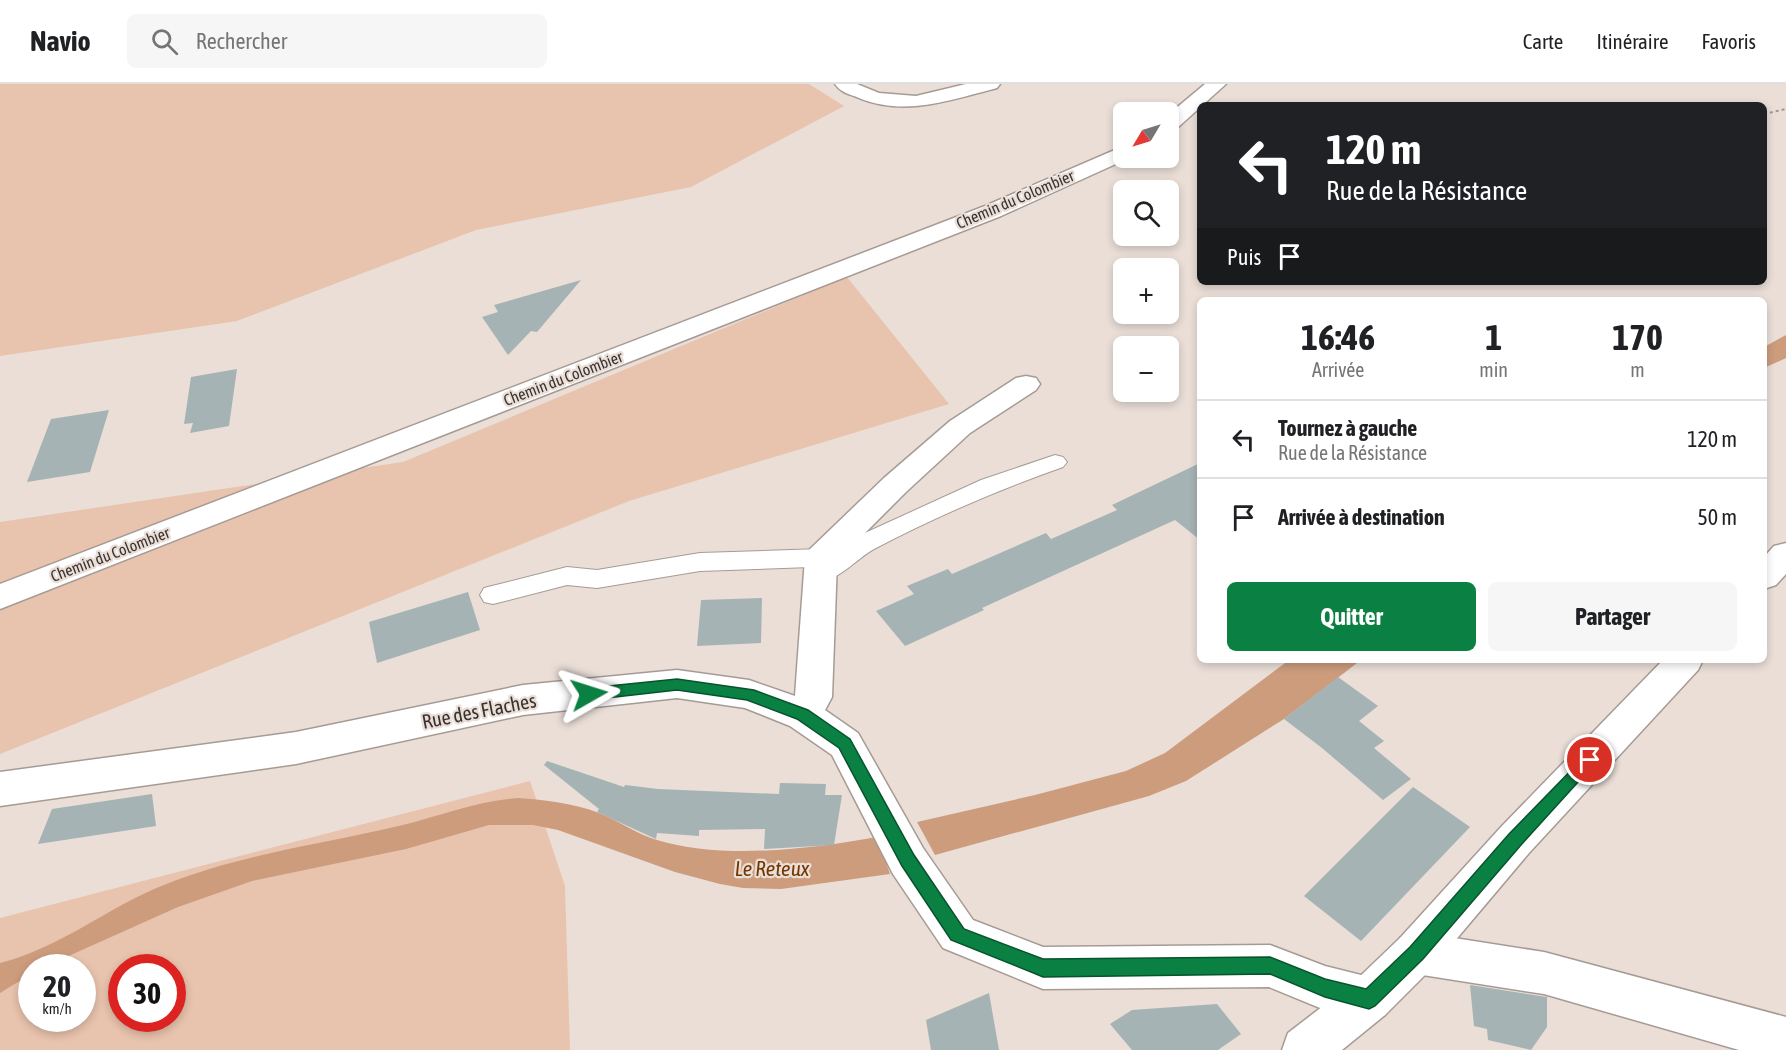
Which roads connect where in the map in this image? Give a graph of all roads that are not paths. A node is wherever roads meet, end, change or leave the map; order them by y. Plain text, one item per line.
1 (845, 84) edge
2 (990, 84) edge
3 (1216, 84) edge
4 (1179, 116) edge
5 (1113, 157) edge
6 (1026, 384) dead end
7 (1055, 462) dead end
8 (1786, 554) edge
9 (820, 573) junction
10 (1767, 574) edge
11 (493, 595) dead end
12 (0, 597) edge
13 (1682, 663) edge
14 (803, 715) junction
15 (0, 789) edge
16 (1416, 953) junction
17 (1369, 999) junction
18 (1786, 1040) edge
19 (1305, 1050) edge

1 - 2 street
3 - 4 street
5 - 12 street, Chemin du Colombier
6 - 9 street
7 - 9 lane
8 - 10 street
9 - 11 lane
9 - 14 street
13 - 16 street
14 - 15 street, Rue des Flaches
14 - 17 street, Rue des Flaches
16 - 17 street
16 - 18 street
17 - 19 street

